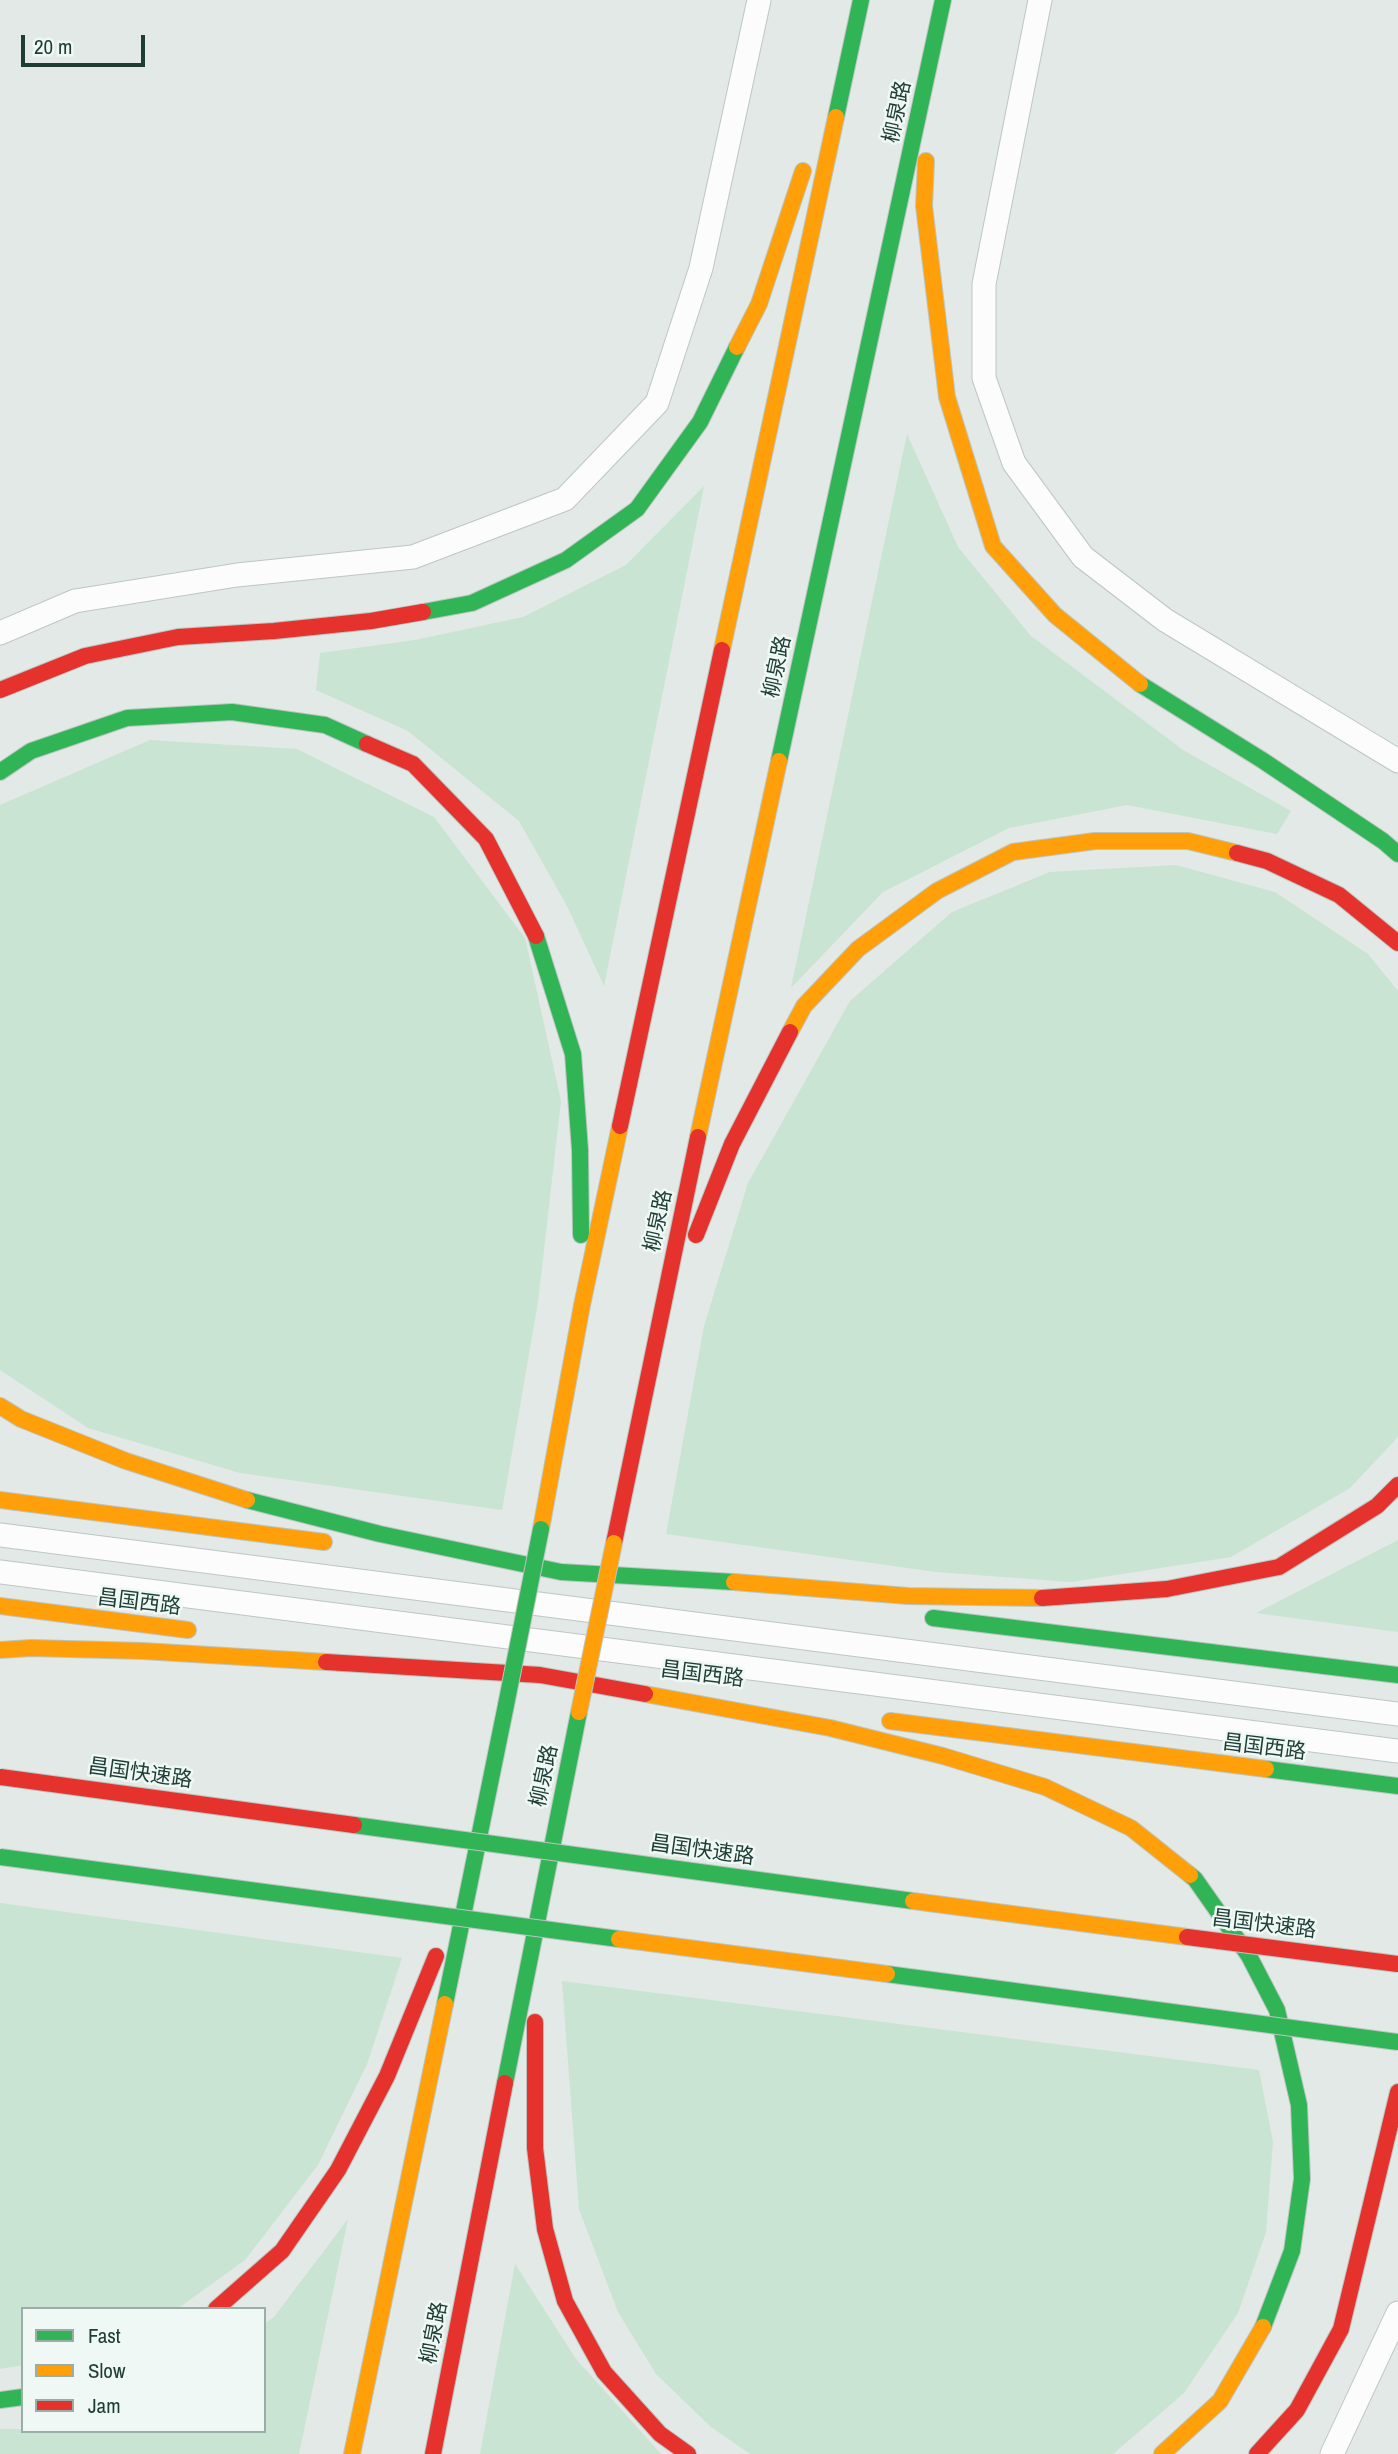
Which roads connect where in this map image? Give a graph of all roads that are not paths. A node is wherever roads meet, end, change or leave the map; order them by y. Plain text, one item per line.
1 (759, 0) edge
2 (860, 0) edge
3 (943, 0) edge
4 (1040, 0) edge
5 (929, 67) junction
6 (816, 132) dead end
7 (807, 159) dead end
8 (0, 633) edge
9 (0, 690) edge
10 (1398, 761) edge
11 (0, 772) edge
12 (1398, 854) edge
13 (1398, 943) edge
14 (582, 1305) junction
15 (659, 1322) junction
16 (0, 1406) edge
17 (1398, 1485) edge
18 (0, 1500) edge
19 (0, 1535) edge
20 (342, 1544) dead end
21 (370, 1547) dead end
22 (0, 1572) edge
23 (561, 1572) junction
24 (0, 1606) edge
25 (849, 1608) dead end
26 (918, 1616) dead end
27 (210, 1633) dead end
28 (292, 1643) dead end
29 (0, 1650) edge
30 (540, 1675) junction
31 (1398, 1675) edge
32 (1398, 1714) edge
33 (845, 1715) dead end
34 (872, 1718) dead end
35 (1398, 1751) edge
36 (0, 1777) edge
37 (1398, 1786) edge
38 (0, 1857) edge
39 (472, 1866) junction
40 (544, 1881) junction
41 (1398, 1964) edge
42 (1398, 2042) edge
43 (1398, 2092) edge
44 (218, 2307) edge
45 (1398, 2313) edge
46 (21, 2397) edge
47 (0, 2400) edge
48 (352, 2454) edge
49 (433, 2454) edge
50 (688, 2454) edge
51 (1162, 2454) edge
52 (1257, 2454) edge
53 (1332, 2454) edge

1 - 8 lane
2 - 6 main road
2 - 14 main road
3 - 5 main road, 柳泉路
4 - 10 lane
5 - 12 main road
5 - 15 main road, 柳泉路
7 - 9 main road
11 - 14 main road
13 - 15 main road
14 - 39 main road, bridge
15 - 40 main road, 柳泉路, bridge
16 - 23 main road
17 - 23 main road
18 - 20 main road
19 - 32 lane
21 - 23 main road
22 - 35 lane
23 - 25 main road
24 - 27 main road, 昌国西路
26 - 31 main road
28 - 30 main road, 昌国西路
29 - 30 main road
30 - 33 main road, 昌国西路
30 - 51 main road, bridge
34 - 37 main road, 昌国西路
36 - 41 main road, 昌国快速路, bridge
38 - 42 main road, bridge
39 - 44 main road
39 - 48 main road
40 - 49 main road, 柳泉路
40 - 50 main road
43 - 52 main road
45 - 53 lane
46 - 47 main road

